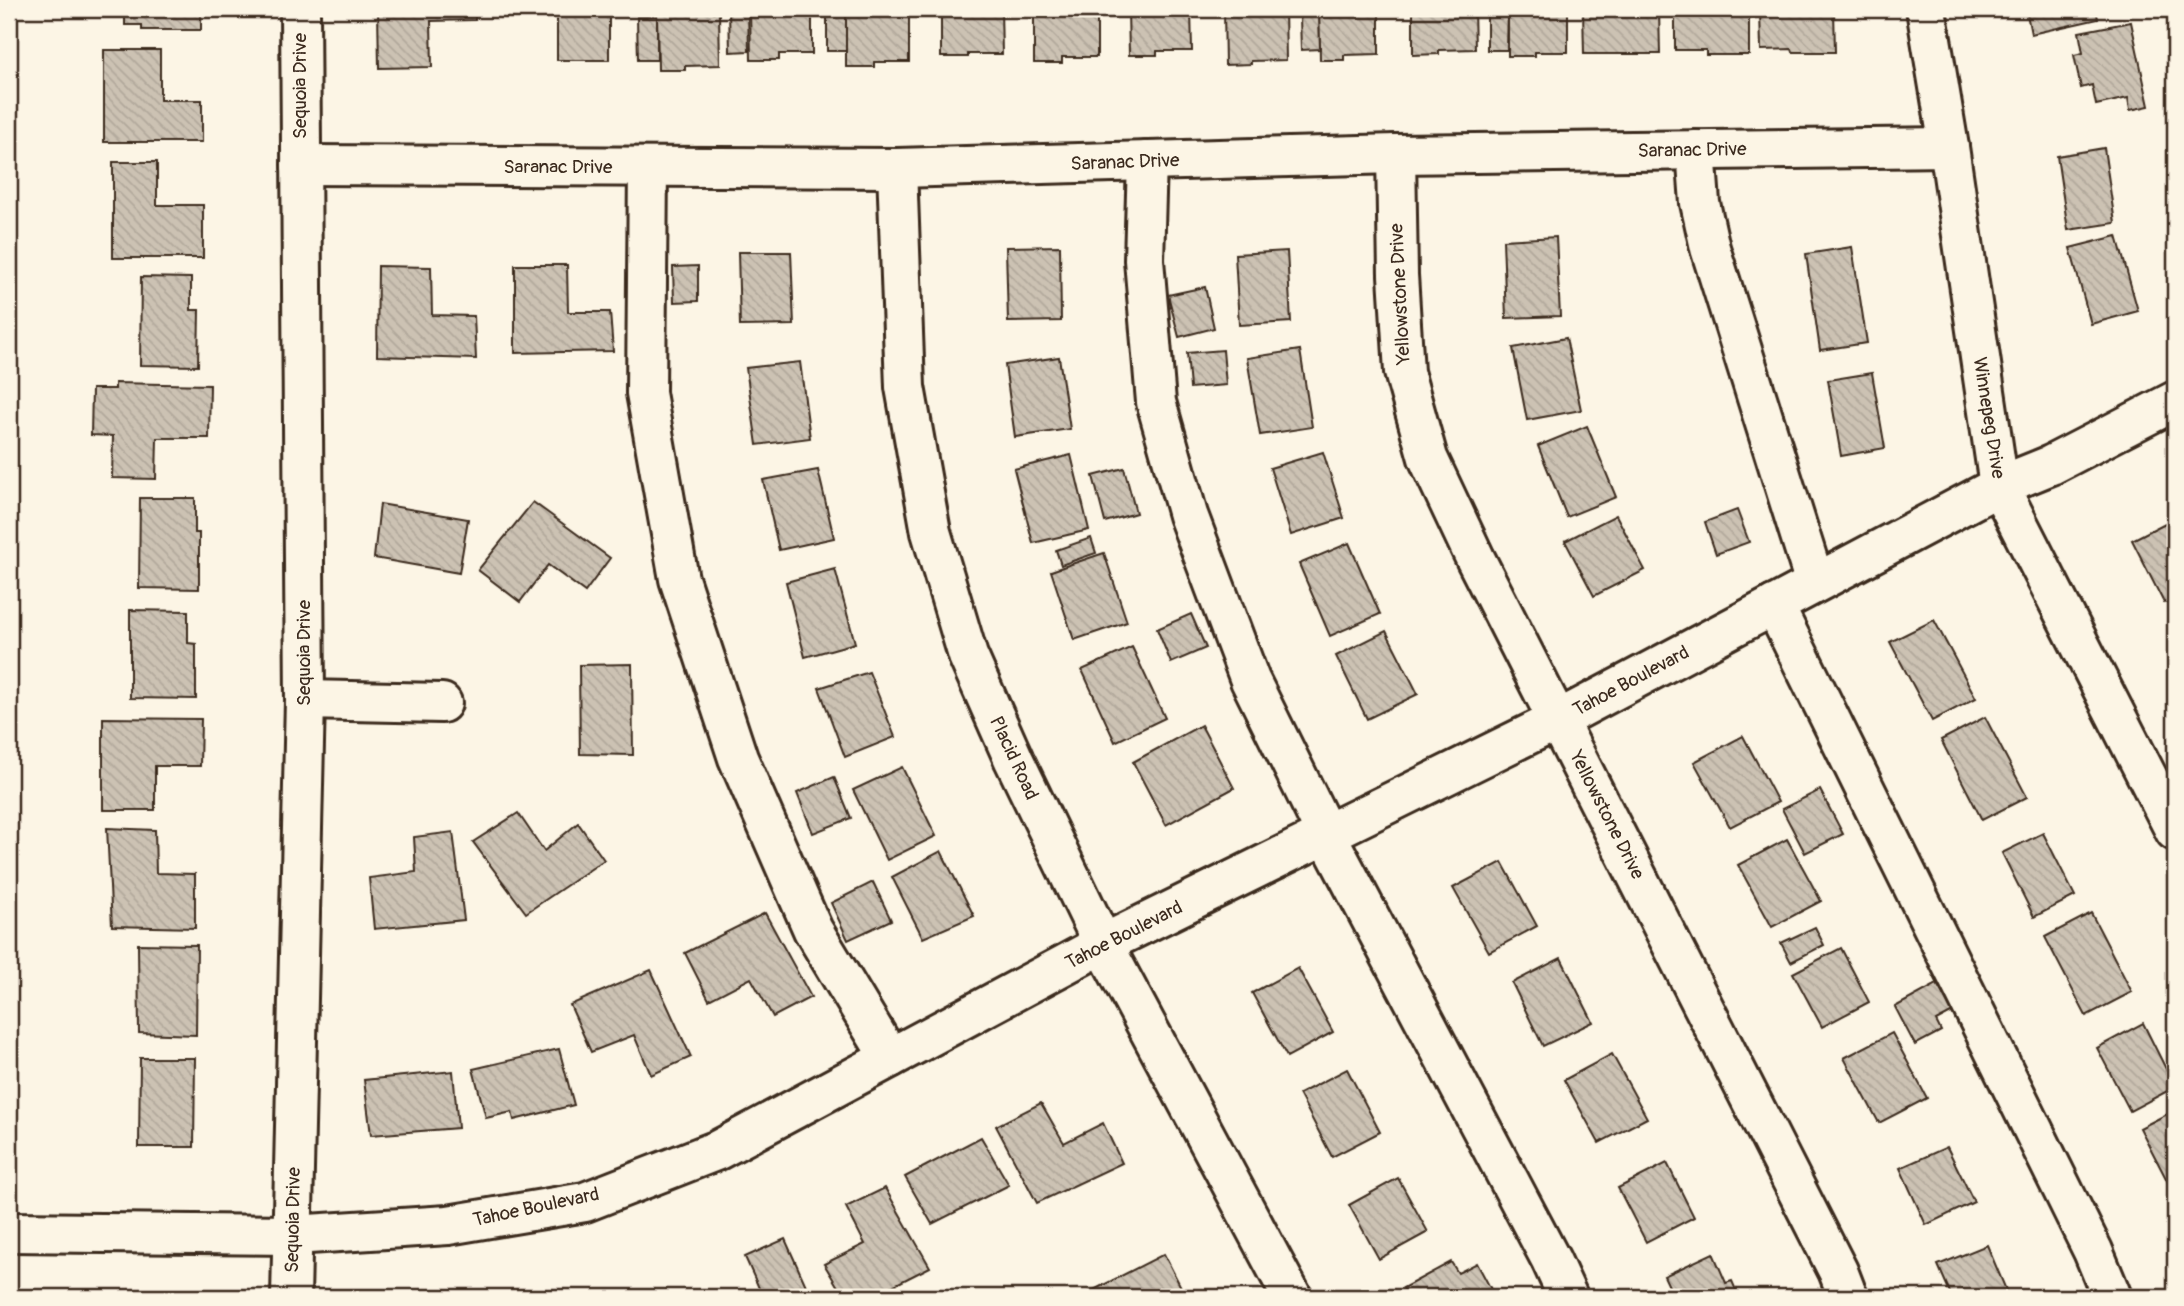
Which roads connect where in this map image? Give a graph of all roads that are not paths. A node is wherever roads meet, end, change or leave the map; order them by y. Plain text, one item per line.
1 (300, 9) edge
2 (1926, 9) edge
3 (1949, 147) junction
4 (1696, 150) junction
5 (1396, 154) junction
6 (1147, 161) junction
7 (301, 165) junction
8 (648, 167) junction
9 (897, 169) junction
10 (2175, 401) edge
11 (1998, 486) junction
12 (1815, 583) junction
13 (1774, 605) junction
14 (304, 700) junction
15 (442, 703) dead end
16 (1558, 720) junction
17 (2175, 831) edge
18 (1326, 834) junction
19 (1103, 944) junction
20 (890, 1058) junction
21 (9, 1232) edge
22 (293, 1235) junction
23 (291, 1297) edge
24 (1292, 1297) edge
25 (1568, 1297) edge
26 (1848, 1297) edge
27 (2112, 1297) edge

1 - 7 street, Sequoia Drive
2 - 3 street, Winnepeg Drive
3 - 4 street, Saranac Drive
3 - 11 street, Winnepeg Drive
4 - 5 street, Saranac Drive
4 - 12 street
5 - 6 street, Saranac Drive
5 - 16 street, Yellowstone Drive
6 - 9 street, Saranac Drive
6 - 18 street
7 - 8 street, Saranac Drive
7 - 14 street, Sequoia Drive
8 - 9 street, Saranac Drive
8 - 20 street
9 - 19 street, Placid Road
10 - 11 street, Tahoe Boulevard
11 - 12 street, Tahoe Boulevard
11 - 17 street, Winnepeg Drive
12 - 13 street, Tahoe Boulevard
13 - 16 street, Tahoe Boulevard
13 - 27 street
14 - 15 street
14 - 22 street, Sequoia Drive
16 - 18 street, Tahoe Boulevard
16 - 26 street, Yellowstone Drive
18 - 19 street, Tahoe Boulevard
18 - 25 street
19 - 20 street, Tahoe Boulevard
19 - 24 street, Placid Road
20 - 22 street, Tahoe Boulevard
21 - 22 street, Tahoe Boulevard
22 - 23 street, Sequoia Drive

